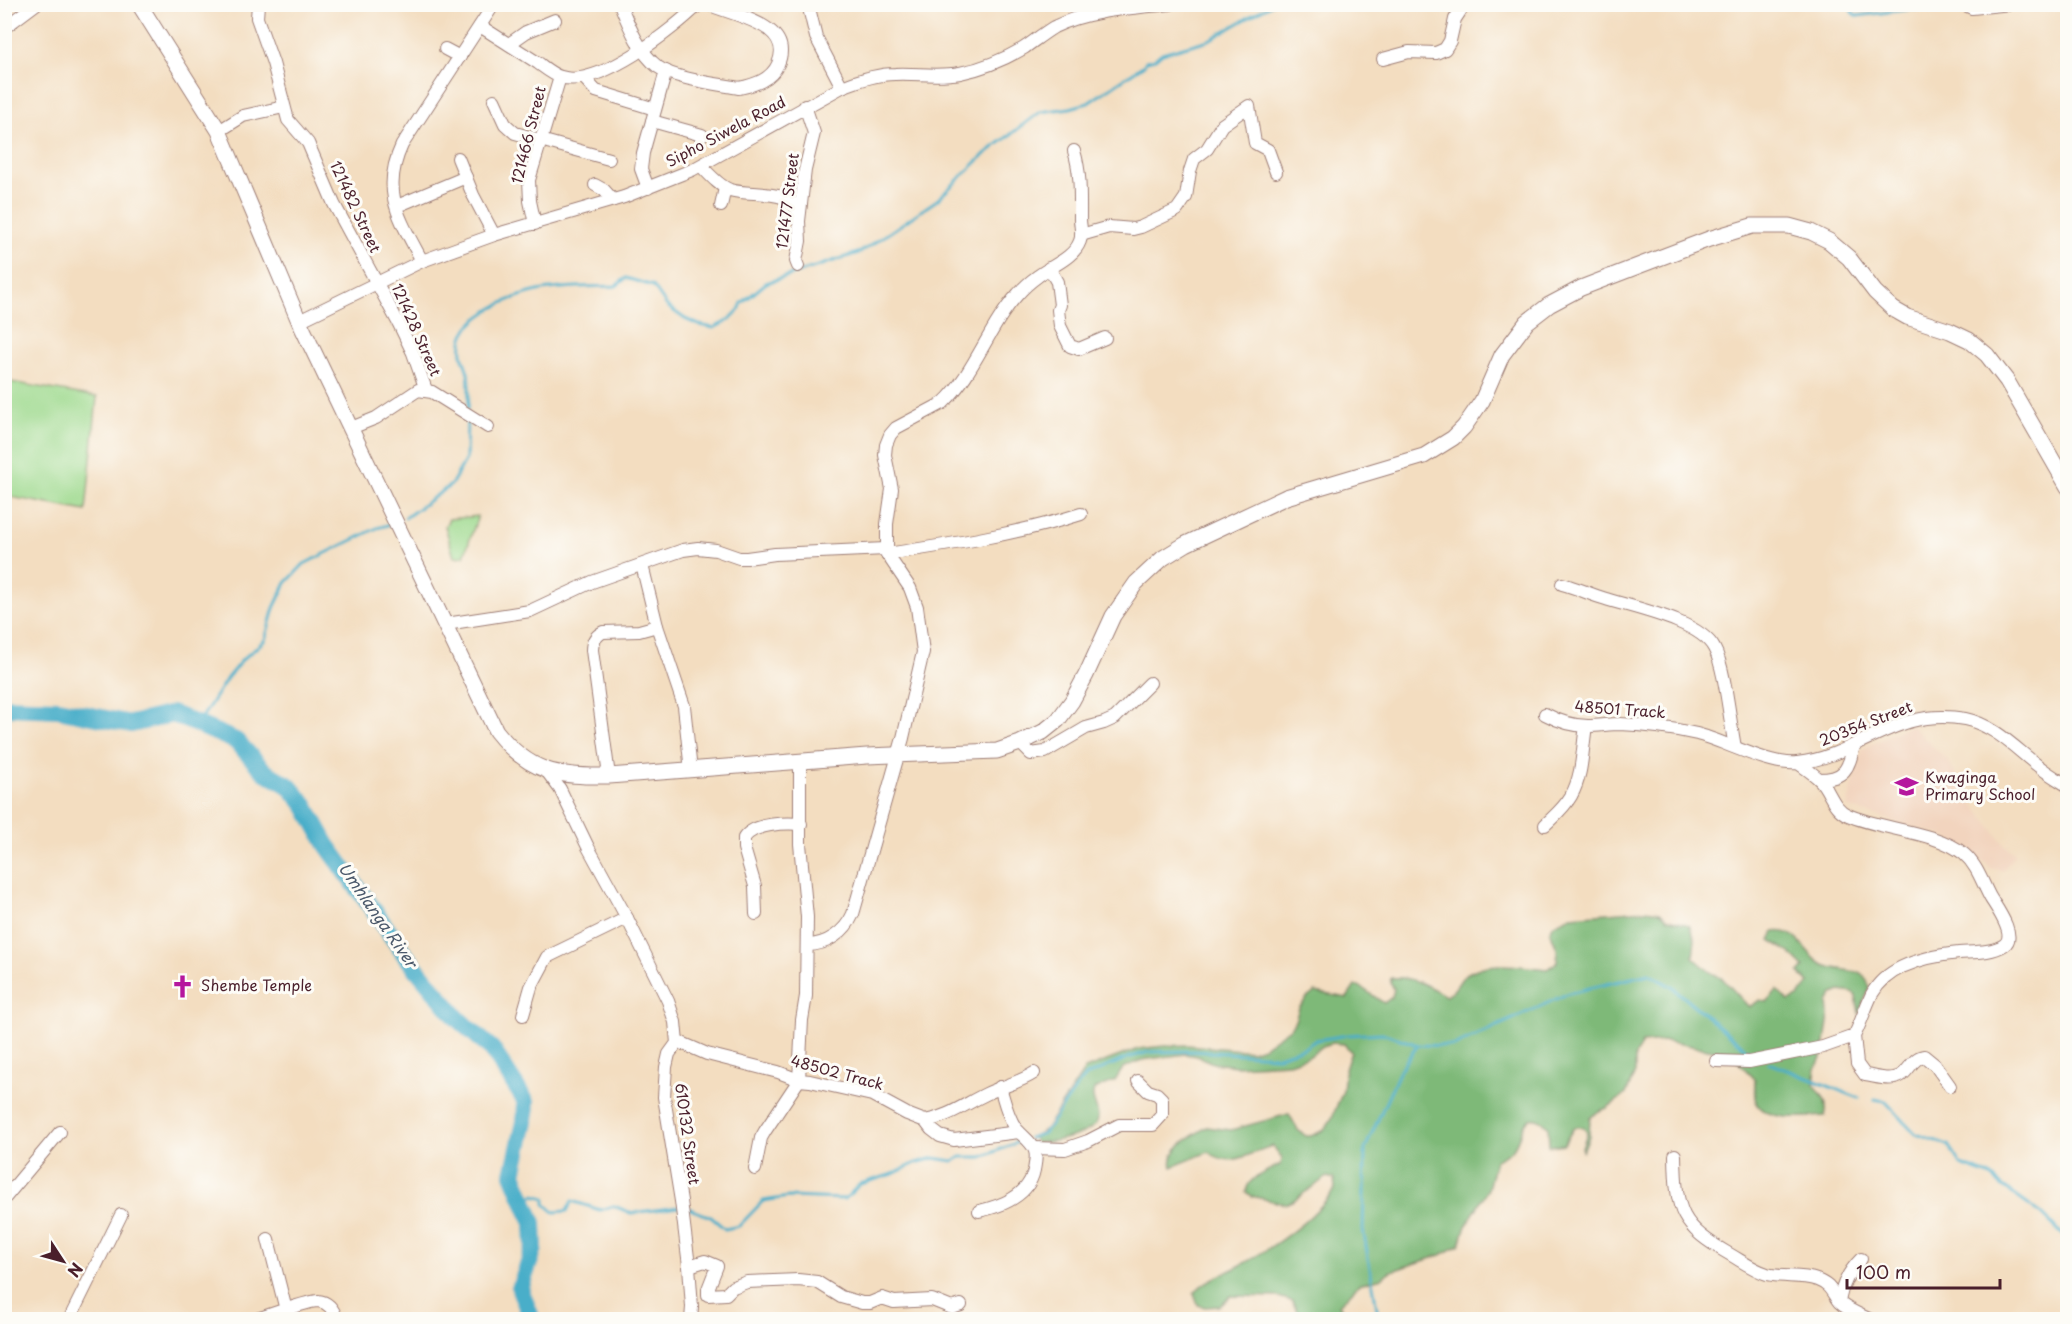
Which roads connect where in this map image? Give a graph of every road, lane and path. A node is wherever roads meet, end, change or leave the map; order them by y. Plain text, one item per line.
1 (36, 4) edge
2 (139, 4) edge
3 (258, 4) edge
4 (494, 4) edge
5 (620, 4) edge
6 (699, 4) edge
7 (708, 4) edge
8 (808, 4) edge
9 (1172, 4) edge
10 (1465, 4) edge
11 (2011, 4) edge
12 (1963, 5) edge
13 (555, 20) dead end
14 (480, 26) junction
15 (4, 28) edge
16 (509, 44) junction
17 (643, 48) junction
18 (446, 49) dead end
19 (460, 57) junction
20 (1383, 59) dead end
21 (666, 71) junction
22 (560, 77) junction
23 (584, 78) junction
24 (842, 87) junction
25 (494, 99) dead end
26 (805, 106) junction
27 (284, 107) junction
28 (654, 115) junction
29 (219, 131) junction
30 (702, 135) dead end
31 (540, 140) junction
32 (1074, 151) dead end
33 (458, 158) dead end
34 (609, 159) dead end
35 (701, 166) junction
36 (1276, 172) dead end
37 (466, 177) junction
38 (595, 185) dead end
39 (648, 188) junction
40 (725, 188) junction
41 (613, 200) junction
42 (397, 206) junction
43 (721, 206) dead end
44 (799, 221) junction
45 (536, 224) junction
46 (494, 235) junction
47 (1081, 235) junction
48 (422, 261) junction
49 (798, 266) dead end
50 (1049, 268) junction
51 (378, 283) junction
52 (298, 321) junction
53 (1105, 338) dead end
54 (426, 390) junction
55 (488, 427) dead end
56 (351, 428) junction
57 (2067, 487) edge
58 (1081, 514) dead end
59 (886, 552) junction
60 (642, 565) junction
61 (1562, 585) dead end
62 (446, 624) junction
63 (657, 626) junction
64 (1150, 683) dead end
65 (1545, 714) dead end
66 (1586, 726) junction
67 (1020, 743) junction
68 (1854, 746) junction
69 (1735, 747) junction
70 (898, 755) junction
71 (800, 761) junction
72 (1798, 763) junction
73 (546, 770) junction
74 (691, 771) junction
75 (609, 776) junction
76 (1819, 779) junction
77 (2067, 786) edge
78 (801, 824) junction
79 (1545, 825) dead end
80 (756, 914) dead end
81 (627, 918) junction
82 (807, 945) junction
83 (523, 1015) dead end
84 (1854, 1036) junction
85 (676, 1040) junction
86 (1716, 1061) dead end
87 (1034, 1073) dead end
88 (799, 1080) junction
89 (1138, 1081) dead end
90 (1950, 1086) dead end
91 (1000, 1087) junction
92 (925, 1121) junction
93 (60, 1132) dead end
94 (1019, 1132) junction
95 (1032, 1145) junction
96 (1675, 1155) dead end
97 (754, 1169) dead end
98 (4, 1199) edge
99 (979, 1211) dead end
100 (121, 1215) dead end
101 (268, 1239) dead end
102 (1861, 1259) dead end
103 (689, 1266) junction
104 (1839, 1301) junction
105 (961, 1305) dead end
106 (286, 1310) junction
107 (69, 1320) edge
108 (254, 1320) edge
109 (337, 1320) edge
110 (691, 1320) edge
111 (1871, 1320) edge

1 - 15 street
2 - 29 street
3 - 27 street, 121482 Street
4 - 14 street
5 - 17 street
6 - 17 street, 121466 Street
7 - 21 street
8 - 24 street
9 - 24 street, Sipho Siwela Road
10 - 20 street
11 - 12 street
13 - 16 street
14 - 16 street, 121466 Street
14 - 19 street
16 - 22 street, 121466 Street
17 - 21 street
17 - 23 street, 121466 Street
18 - 19 street
19 - 42 street
21 - 28 street
22 - 23 street, 121466 Street
22 - 31 street, 121466 Street
23 - 28 street
24 - 26 street, Sipho Siwela Road
25 - 31 street
26 - 35 street, Sipho Siwela Road
26 - 44 street, 121477 Street
27 - 29 street
27 - 51 street, 121482 Street
28 - 30 street
28 - 39 street
29 - 52 street
31 - 34 street
31 - 45 street, 121466 Street
32 - 47 street
33 - 37 street
35 - 39 street, Sipho Siwela Road
35 - 40 street
36 - 47 street
37 - 42 street
37 - 46 street
38 - 41 street
39 - 41 street, Sipho Siwela Road
40 - 43 street
40 - 44 street
41 - 45 street, Sipho Siwela Road
42 - 48 street
44 - 49 street, 121477 Street
45 - 46 street, Sipho Siwela Road
46 - 48 street, Sipho Siwela Road
47 - 50 street
48 - 51 street, Sipho Siwela Road
50 - 53 street
50 - 59 street
51 - 52 street, Sipho Siwela Road
51 - 54 street, 121428 Street
52 - 56 street
54 - 55 street
54 - 56 street
56 - 62 street
57 - 67 street
58 - 59 street
59 - 60 street
59 - 70 street
60 - 62 street
60 - 63 street
61 - 69 street
62 - 73 street
63 - 74 street
63 - 75 street
64 - 67 street
65 - 66 street, 48501 Track
66 - 69 street, 48501 Track
66 - 79 street
67 - 70 street
68 - 72 street, 20354 Street
68 - 76 street
68 - 77 street, 20354 Street
69 - 72 street, 48501 Track
70 - 71 street
70 - 82 street
71 - 74 street
71 - 78 street
72 - 76 street
73 - 75 street
73 - 81 street
74 - 75 street
76 - 84 street
78 - 80 street
78 - 82 street
81 - 83 street
81 - 85 street
82 - 88 street
84 - 86 street
84 - 90 street
85 - 88 street, 48502 Track
85 - 103 street, 610132 Street
87 - 91 street
88 - 92 street, 48502 Track
88 - 97 street
89 - 95 street
91 - 92 street
91 - 94 street
92 - 94 street, 48502 Track
93 - 98 street
94 - 95 street
95 - 99 street
96 - 104 street
100 - 107 street
101 - 106 street
102 - 104 street
103 - 105 street
103 - 110 street
104 - 111 street
106 - 108 street
106 - 109 street

